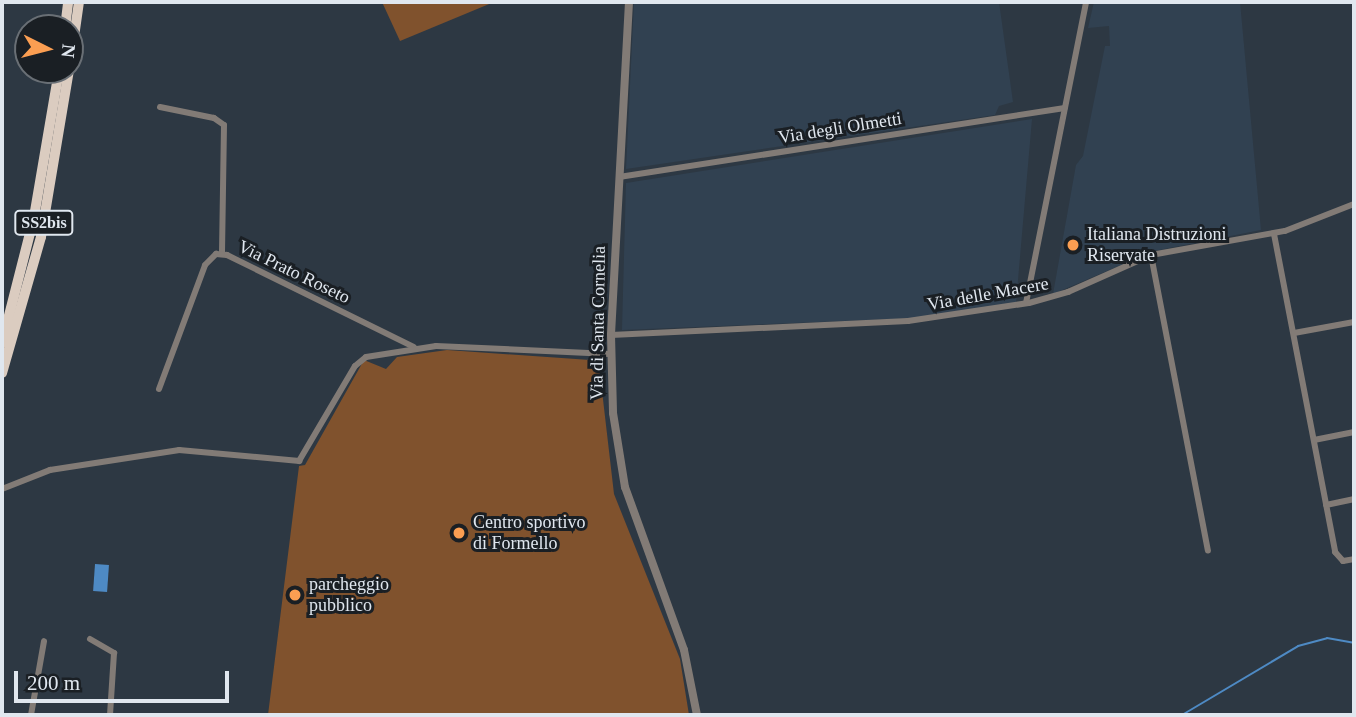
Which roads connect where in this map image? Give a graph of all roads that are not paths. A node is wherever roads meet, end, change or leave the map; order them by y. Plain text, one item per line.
1 (629, 2) edge
2 (1086, 2) edge
3 (57, 84) edge
4 (67, 84) edge
5 (160, 107) dead end
6 (1065, 108) junction
7 (619, 177) junction
8 (1354, 204) edge
9 (1274, 234) junction
10 (222, 254) junction
11 (1151, 255) junction
12 (1026, 303) junction
13 (1354, 322) edge
14 (1294, 333) junction
15 (611, 335) junction
16 (2, 343) edge
17 (416, 348) junction
18 (610, 354) junction
19 (2, 373) edge
20 (159, 389) dead end
21 (1354, 432) edge
22 (1314, 440) junction
23 (2, 489) edge
24 (1354, 499) edge
25 (1326, 505) junction
26 (1208, 551) dead end
27 (1354, 559) edge
28 (90, 639) dead end
29 (44, 641) dead end
30 (31, 715) edge
31 (110, 715) edge
32 (697, 715) edge

1 - 7 street, Via di Santa Cornelia
2 - 6 street
3 - 16 highway, SS2bis
4 - 19 highway, SS2bis
5 - 10 street
6 - 7 street, Via degli Olmetti
6 - 12 street
7 - 15 street, Via di Santa Cornelia
8 - 9 street, Via delle Macere
9 - 11 street, Via delle Macere
9 - 14 street
10 - 17 street, Via Prato Roseto
10 - 20 street, Via Prato Roseto
11 - 12 street, Via delle Macere
11 - 26 street
12 - 15 street, Via delle Macere
13 - 14 street
14 - 22 street
15 - 18 street, Via di Santa Cornelia
17 - 18 street, Via Prato Roseto
17 - 23 street, Via Prato Roseto
18 - 32 street, Via di Santa Cornelia
21 - 22 street
22 - 25 street
24 - 25 street
25 - 27 street
28 - 31 street
29 - 30 street

